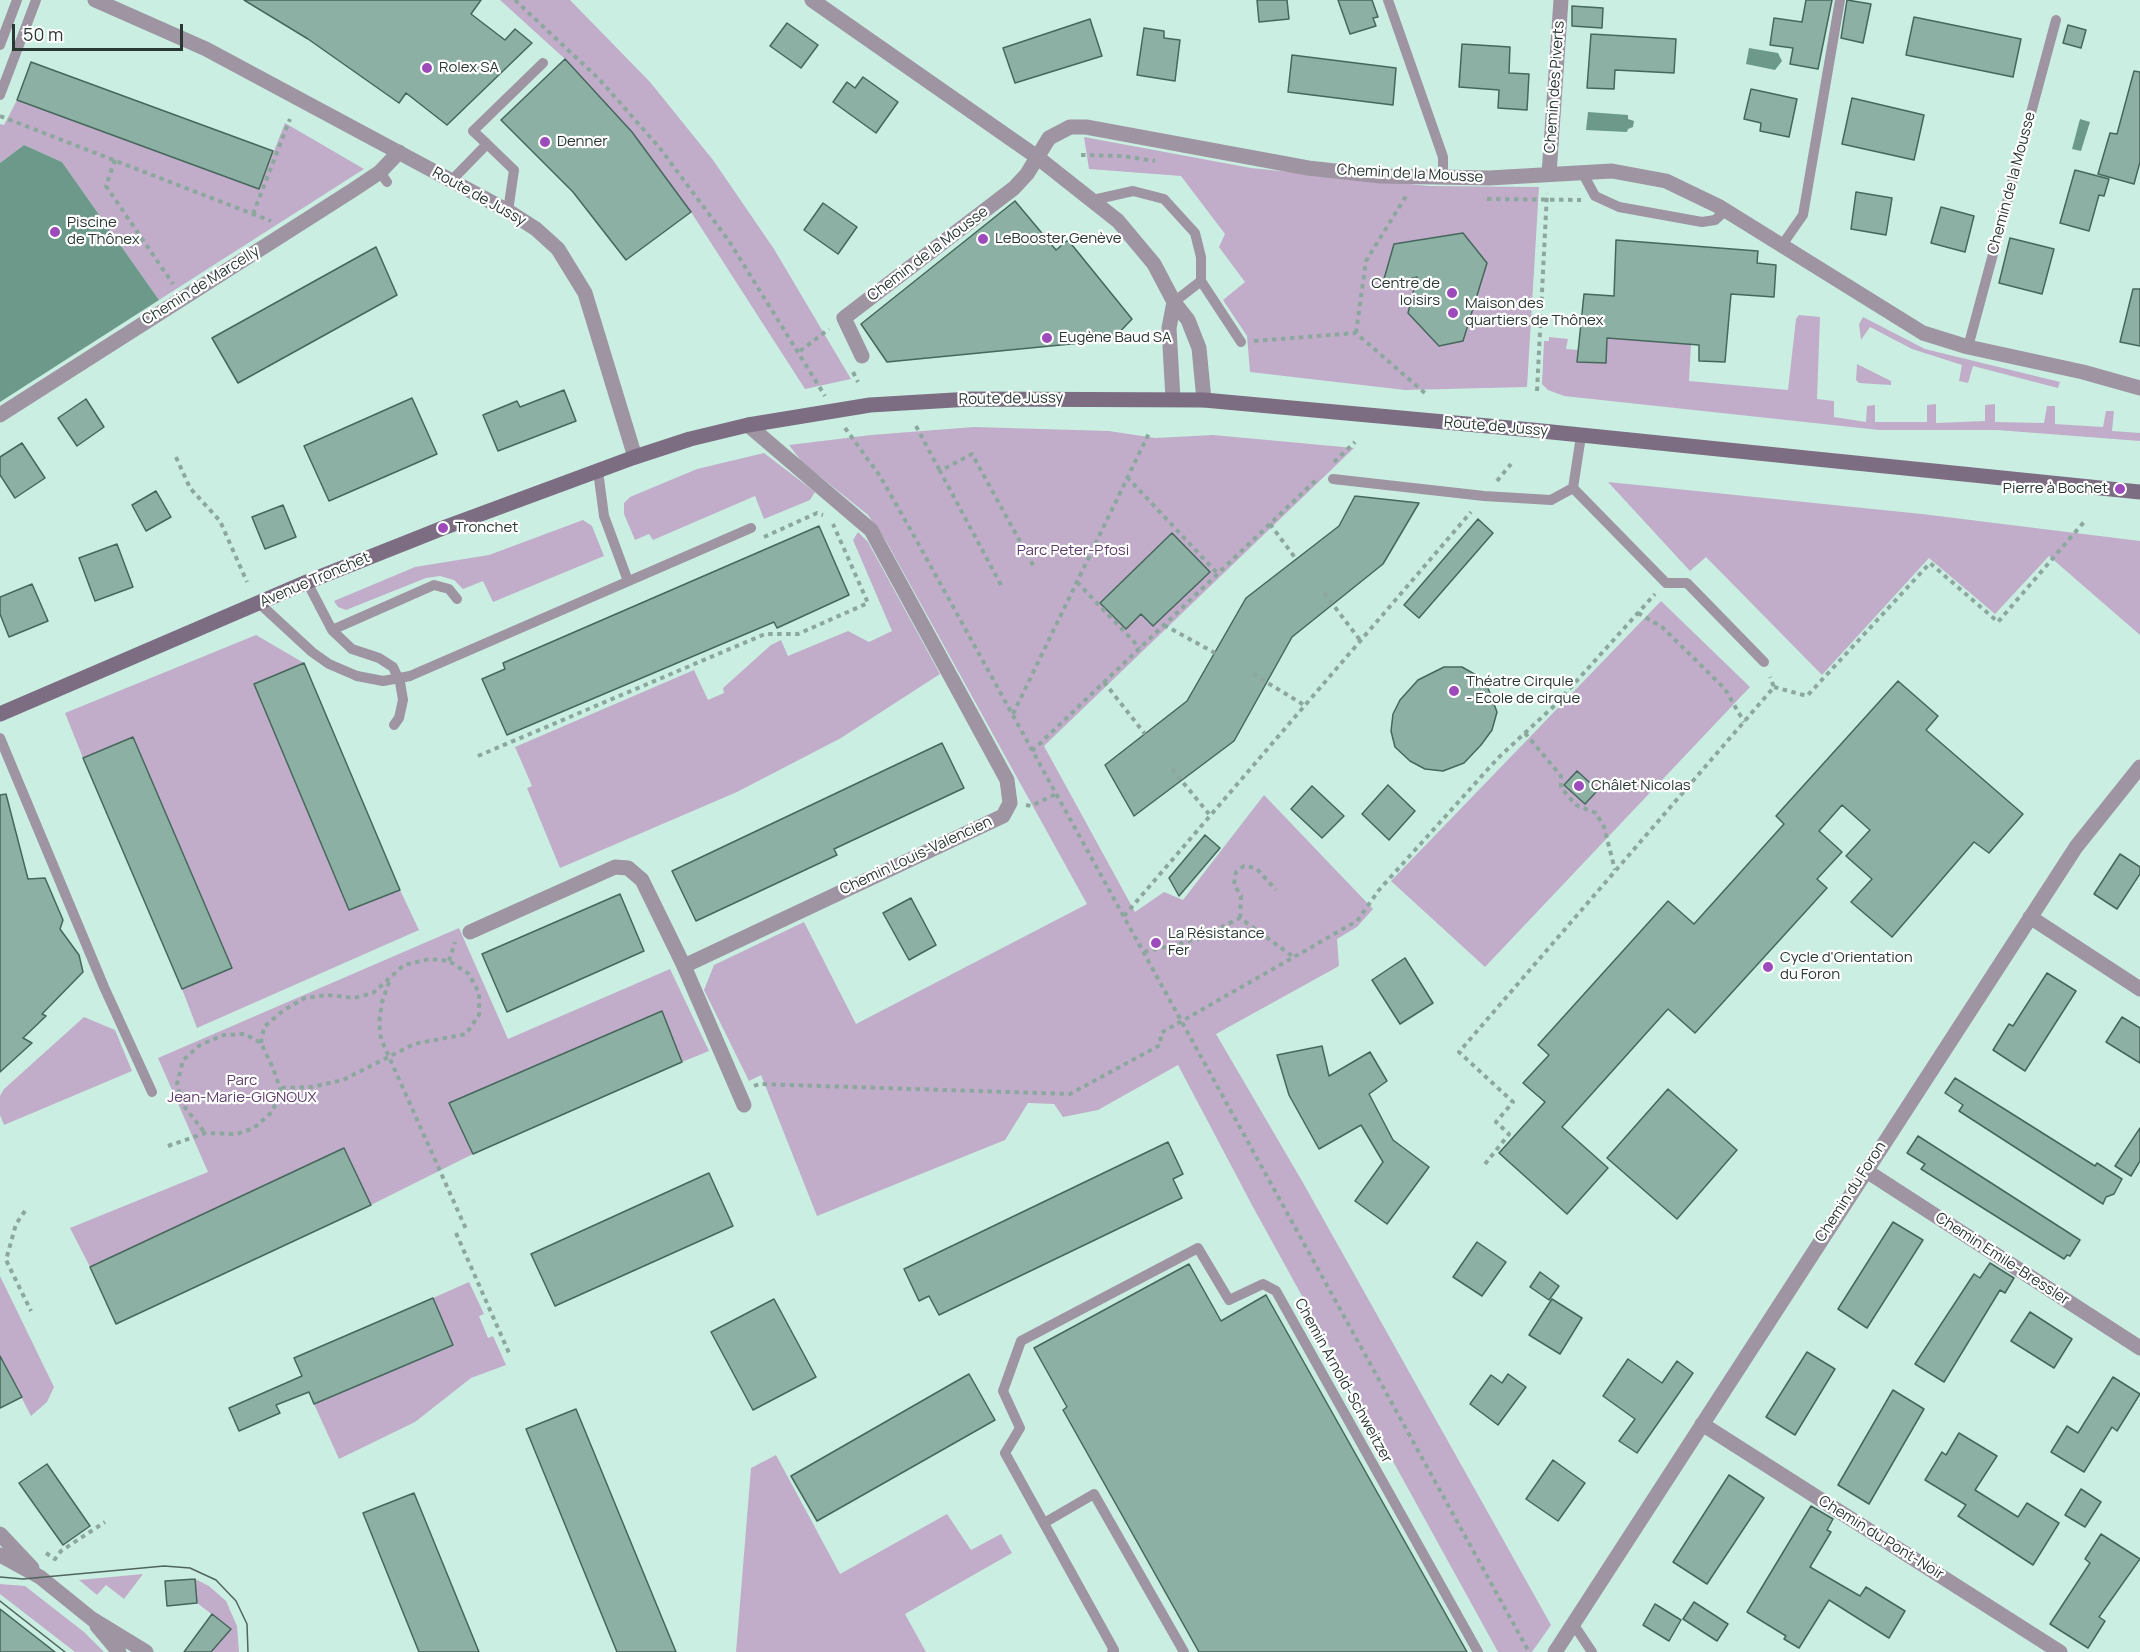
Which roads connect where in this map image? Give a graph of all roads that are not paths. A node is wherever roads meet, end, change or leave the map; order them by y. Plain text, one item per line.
1 (17, 0) edge
2 (36, 0) edge
3 (95, 0) edge
4 (1388, 0) edge
5 (1561, 0) edge
6 (1840, 0) edge
7 (817, 1) edge
8 (2056, 20) dead end
9 (0, 45) edge
10 (543, 63) dead end
11 (0, 95) edge
12 (487, 144) junction
13 (399, 152) junction
14 (1037, 158) junction
15 (1582, 172) junction
16 (1549, 174) junction
17 (1443, 179) junction
18 (452, 181) junction
19 (1093, 200) junction
20 (1726, 210) junction
21 (508, 211) junction
22 (1782, 245) junction
23 (1201, 281) junction
24 (1174, 302) junction
25 (1241, 342) road end
26 (1968, 347) junction
27 (862, 356) dead end
28 (2140, 388) edge
29 (1173, 399) junction
30 (1204, 400) junction
31 (0, 415) edge
32 (748, 425) junction
33 (1581, 436) junction
34 (635, 458) junction
35 (598, 471) junction
36 (1333, 479) dead end
37 (1573, 488) junction
38 (2140, 492) edge
39 (751, 528) road end
40 (628, 581) junction
41 (307, 582) junction
42 (457, 599) dead end
43 (260, 604) junction
44 (332, 630) junction
45 (1764, 662) road end
46 (0, 714) edge
47 (394, 725) dead end
48 (0, 738) edge
49 (2140, 767) edge
50 (2030, 917) junction
51 (470, 932) dead end
52 (684, 966) junction
53 (2140, 989) edge
54 (152, 1092) dead end
55 (741, 1099) road end
56 (1865, 1170) junction
57 (2140, 1348) edge
58 (1702, 1424) junction
59 (1044, 1523) junction
60 (0, 1534) edge
61 (0, 1555) edge
62 (40, 1577) junction
63 (92, 1619) junction
64 (1574, 1625) junction
65 (119, 1652) edge
66 (146, 1652) edge
67 (1112, 1652) edge
68 (1184, 1652) edge
69 (1479, 1652) edge
70 (1555, 1652) edge
71 (1592, 1652) edge
72 (2060, 1652) edge

1 - 9 lane
2 - 11 lane
3 - 13 street, Route de Jussy
4 - 17 lane
5 - 16 street, Chemin des Piverts
6 - 22 lane
7 - 14 street
8 - 26 lane, Chemin de la Mousse
10 - 12 lane
12 - 18 lane
12 - 21 lane
13 - 18 street, Route de Jussy
13 - 31 street, Chemin de Marcelly
14 - 17 street, Chemin de la Mousse
14 - 19 street
14 - 27 street, Chemin de la Mousse
15 - 16 street, Chemin de la Mousse
15 - 20 street, Chemin de la Mousse
15 - 20 lane
16 - 17 street, Chemin de la Mousse
18 - 21 street, Route de Jussy
19 - 23 lane
19 - 24 street
20 - 22 street, Chemin de la Mousse
21 - 34 street, Route de Jussy
22 - 26 street, Chemin de la Mousse
23 - 24 lane
23 - 25 lane
24 - 29 street
24 - 30 street
26 - 28 street, Chemin de la Mousse
29 - 30 main road, Route de Jussy
29 - 32 main road, Route de Jussy
30 - 33 main road, Route de Jussy
32 - 34 main road, Route de Jussy
32 - 52 street, Chemin Louis-Valencien
33 - 37 lane
33 - 38 main road, Route de Jussy
34 - 35 main road, Avenue Tronchet
35 - 40 lane
35 - 41 main road, Avenue Tronchet
36 - 37 lane
37 - 45 lane
39 - 40 lane
40 - 43 lane, bridge
41 - 43 main road, Avenue Tronchet
41 - 44 lane
42 - 44 lane
43 - 46 main road, Avenue Tronchet
44 - 47 lane
48 - 54 lane
49 - 50 street, Chemin du Foron
50 - 53 street
50 - 56 street, Chemin du Foron
51 - 52 street
52 - 55 street
56 - 57 street, Chemin Emile-Bressler
56 - 58 street, Chemin du Foron
58 - 64 street, Chemin du Foron
58 - 72 street, Chemin du Pont-Noir
59 - 67 lane, Chemin Arnold-Schweitzer
59 - 68 lane
59 - 69 lane, Chemin Arnold-Schweitzer
60 - 62 street
61 - 62 street
62 - 63 street
63 - 65 street
63 - 66 street
64 - 70 street, Chemin du Foron
64 - 71 lane

